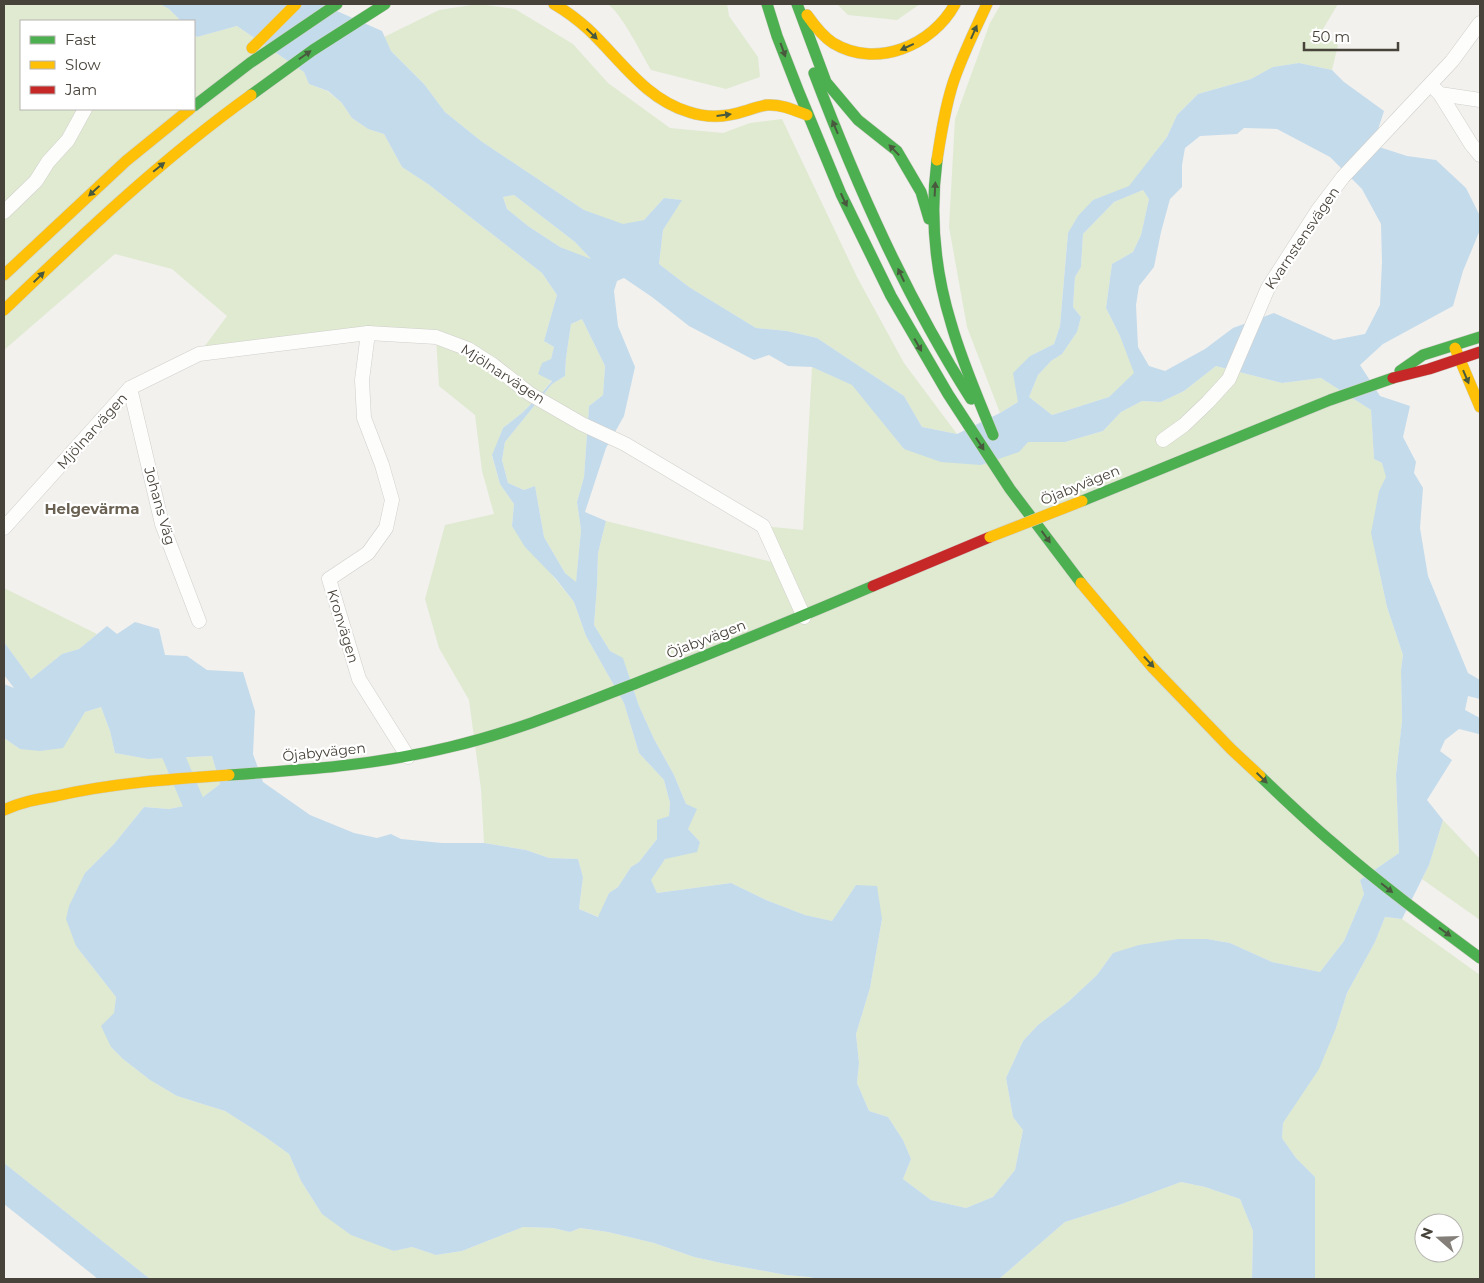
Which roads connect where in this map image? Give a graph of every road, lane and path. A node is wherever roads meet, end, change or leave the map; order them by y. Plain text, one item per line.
1 (296, 4) edge
2 (337, 4) edge
3 (398, 4) edge
4 (554, 4) edge
5 (766, 4) edge
6 (789, 4) edge
7 (798, 4) edge
8 (955, 4) edge
9 (988, 4) edge
10 (376, 9) edge
11 (1480, 23) edge
12 (247, 59) junction
13 (1435, 89) junction
14 (1480, 100) edge
15 (195, 104) edge
16 (84, 110) edge
17 (188, 110) edge
18 (807, 115) junction
19 (1480, 156) edge
20 (6, 210) edge
21 (935, 241) junction
22 (4, 275) edge
23 (4, 310) edge
24 (368, 333) junction
25 (1475, 339) edge
26 (1455, 346) junction
27 (1477, 356) edge
28 (1459, 359) junction
29 (1388, 378) junction
30 (130, 388) junction
31 (979, 407) junction
32 (1480, 407) edge
33 (995, 438) dead end
34 (1164, 440) dead end
35 (1039, 502) dead end
36 (1055, 525) dead end
37 (4, 528) edge
38 (804, 617) junction
39 (199, 621) dead end
40 (1199, 699) dead end
41 (408, 756) junction
42 (4, 810) edge
43 (1331, 827) dead end
44 (1360, 851) dead end
45 (1370, 867) junction
46 (1411, 901) junction
47 (1480, 945) edge
48 (1480, 958) edge

1 - 12 main road
2 - 12 main road
3 - 10 main road
4 -> 18 main road
5 -> 18 main road
31 -> 6 main road
8 -> 7 main road
21 -> 7 main road
21 -> 9 main road
23 -> 10 main road
11 - 13 street, Kvarnstensvägen
12 - 15 main road
13 - 14 street
13 - 19 street
13 - 34 street, Kvarnstensvägen
16 - 20 street
17 -> 22 main road
18 -> 45 main road
21 - 31 main road
24 - 30 street, Mjölnarvägen
24 - 38 street, Mjölnarvägen
24 - 41 street, Kronvägen
25 - 26 main road, Öjabyvägen
25 - 27 main road
26 - 28 main road
26 - 29 main road, Öjabyvägen
27 - 28 main road, Öjabyvägen
28 - 29 main road, Öjabyvägen
28 -> 32 main road
29 - 38 main road, Öjabyvägen, bridge
30 - 37 street, Mjölnarvägen
30 - 39 street, Johans Väg
31 - 33 main road
35 - 36 main road
38 - 41 main road, Öjabyvägen
40 - 43 main road
41 - 42 main road, Öjabyvägen
44 - 45 main road
45 - 46 main road
46 - 47 main road
46 -> 48 main road

